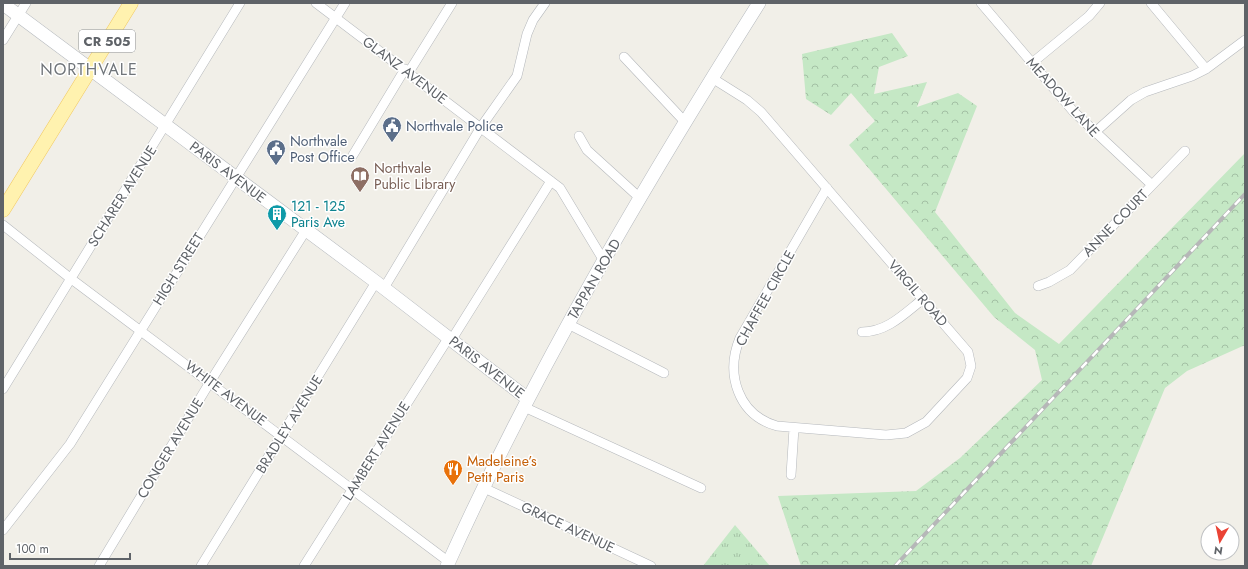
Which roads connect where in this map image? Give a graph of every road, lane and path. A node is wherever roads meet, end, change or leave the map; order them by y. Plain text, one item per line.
1 (26, 3) edge
2 (131, 3) edge
3 (240, 3) edge
4 (316, 3) edge
5 (345, 3) edge
6 (452, 3) edge
7 (545, 3) edge
8 (760, 3) edge
9 (981, 3) edge
10 (1100, 3) edge
11 (1151, 3) edge
12 (3, 4) edge
13 (18, 16) junction
14 (336, 18) junction
15 (3, 40) edge
16 (1245, 40) edge
17 (624, 57) dead end
18 (1032, 63) junction
19 (89, 69) junction
20 (1206, 69) junction
21 (407, 71) junction
22 (712, 78) junction
23 (685, 122) junction
24 (166, 125) junction
25 (481, 127) junction
26 (1094, 133) junction
27 (579, 136) dead end
28 (1185, 151) dead end
29 (353, 155) dead end
30 (235, 178) junction
31 (552, 181) junction
32 (1152, 185) junction
33 (827, 188) junction
34 (641, 199) junction
35 (3, 210) edge
36 (3, 225) edge
37 (306, 230) junction
38 (604, 261) junction
39 (70, 278) junction
40 (380, 285) junction
41 (1038, 286) dead end
42 (923, 299) junction
43 (568, 324) junction
44 (141, 330) junction
45 (862, 332) dead end
46 (450, 338) junction
47 (664, 373) dead end
48 (210, 382) junction
49 (3, 389) edge
50 (526, 403) junction
51 (794, 428) junction
52 (282, 435) junction
53 (791, 475) dead end
54 (484, 488) junction
55 (701, 488) dead end
56 (352, 489) junction
57 (3, 530) edge
58 (448, 564) edge
59 (98, 566) edge
60 (201, 566) edge
61 (304, 566) edge
62 (651, 566) edge

1 - 13 street
2 - 19 main road, CR 505
3 - 24 street, SCHARER AVENUE
4 - 14 street, GLANZ AVENUE
5 - 14 street, HIGH STREET
6 - 21 street
7 - 25 street, BRADLEY AVENUE
8 - 22 street, TAPPAN ROAD
9 - 18 street, MEADOW LANE
10 - 18 street
11 - 20 street
12 - 13 street, PARIS AVENUE
13 - 15 street
13 - 19 street, PARIS AVENUE
14 - 21 street, GLANZ AVENUE
14 - 30 street, HIGH STREET
16 - 20 street
17 - 23 street
18 - 26 street, MEADOW LANE
19 - 24 street, PARIS AVENUE
19 - 35 main road, CR 505
20 - 26 street
21 - 25 street, GLANZ AVENUE
21 - 29 street
22 - 23 street, TAPPAN ROAD
22 - 33 street, VIRGIL ROAD
23 - 34 street, TAPPAN ROAD
24 - 30 street, PARIS AVENUE
24 - 39 street, SCHARER AVENUE
25 - 31 street, GLANZ AVENUE
25 - 40 street, BRADLEY AVENUE
26 - 32 street, MEADOW LANE
27 - 34 street
28 - 32 street, ANNE COURT
30 - 37 street, PARIS AVENUE
30 - 44 street, HIGH STREET
31 - 38 street, GLANZ AVENUE
31 - 46 street, LAMBERT AVENUE
32 - 41 street, ANNE COURT
33 - 42 street, VIRGIL ROAD
33 - 51 street, CHAFFEE CIRCLE
34 - 38 street, TAPPAN ROAD
36 - 39 street, WHITE AVENUE
37 - 40 street, PARIS AVENUE
37 - 48 street, CONGER AVENUE
38 - 43 street, TAPPAN ROAD
39 - 44 street, WHITE AVENUE
39 - 49 street, SCHARER AVENUE
40 - 46 street, PARIS AVENUE
40 - 52 street, BRADLEY AVENUE
42 - 45 street
42 - 51 street, VIRGIL ROAD
43 - 47 street
43 - 50 street, TAPPAN ROAD
44 - 48 street, WHITE AVENUE
44 - 57 street, HIGH STREET
46 - 50 street, PARIS AVENUE
46 - 56 street, LAMBERT AVENUE
48 - 52 street, WHITE AVENUE
48 - 59 street, CONGER AVENUE
50 - 54 street, TAPPAN ROAD
50 - 55 street, PARIS AVENUE
51 - 53 street
52 - 56 street, WHITE AVENUE
52 - 60 street, BRADLEY AVENUE
54 - 58 street, TAPPAN ROAD
54 - 62 street, GRACE AVENUE
56 - 58 street, WHITE AVENUE
56 - 61 street, LAMBERT AVENUE

